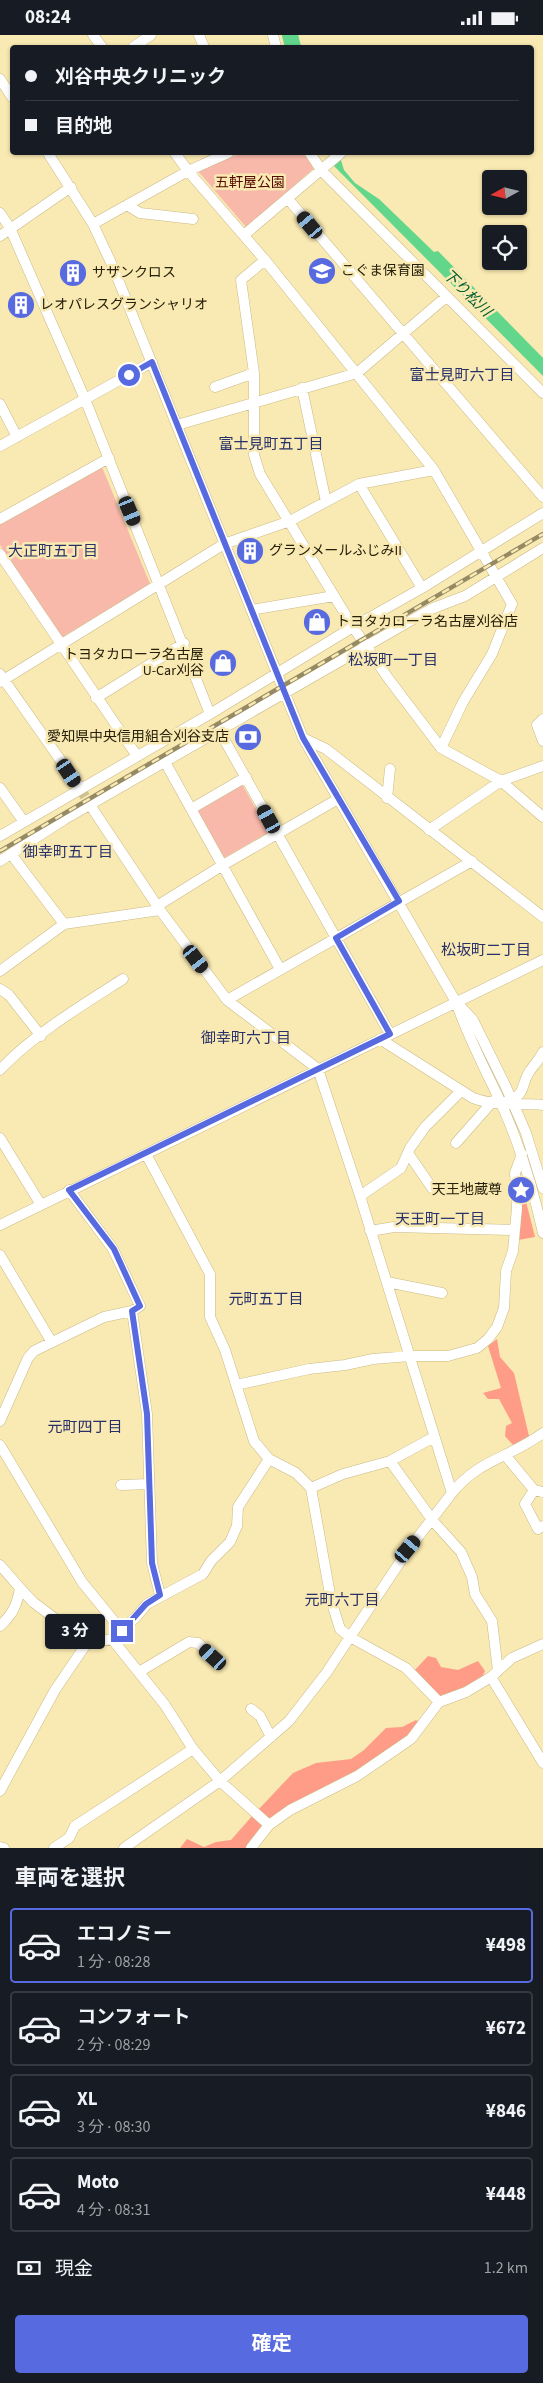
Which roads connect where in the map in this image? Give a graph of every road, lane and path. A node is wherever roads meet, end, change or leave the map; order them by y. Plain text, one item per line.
1 (151, 35) edge
2 (136, 45) edge
3 (0, 79) edge
4 (10, 94) edge
5 (49, 155) edge
6 (176, 155) edge
7 (224, 155) edge
8 (312, 155) edge
9 (339, 155) edge
10 (323, 169) junction
11 (188, 171) junction
12 (71, 187) junction
13 (288, 199) junction
14 (127, 205) junction
15 (0, 213) edge
16 (193, 219) dead end
17 (93, 224) junction
18 (10, 228) junction
19 (244, 235) junction
20 (0, 236) edge
21 (265, 260) junction
22 (446, 297) junction
23 (404, 332) junction
24 (152, 362) junction
25 (254, 373) junction
26 (357, 373) junction
27 (215, 387) dead end
28 (302, 388) junction
29 (543, 393) edge
30 (86, 399) junction
31 (255, 401) junction
32 (0, 403) edge
33 (177, 425) junction
34 (17, 437) junction
35 (0, 446) edge
36 (109, 458) junction
37 (434, 470) junction
38 (359, 484) junction
39 (543, 497) edge
40 (326, 502) junction
41 (543, 513) edge
42 (0, 519) edge
43 (290, 521) junction
44 (224, 544) junction
45 (543, 548) edge
46 (481, 551) junction
47 (0, 555) edge
48 (496, 576) junction
49 (160, 582) junction
50 (422, 588) junction
51 (334, 597) junction
52 (250, 610) junction
53 (353, 627) junction
54 (184, 643) junction
55 (61, 645) junction
56 (366, 647) junction
57 (276, 673) junction
58 (1, 678) edge
59 (284, 695) junction
60 (96, 699) junction
61 (210, 714) junction
62 (543, 719) edge
63 (220, 731) junction
64 (303, 738) junction
65 (543, 741) edge
66 (441, 748) junction
67 (326, 749) junction
68 (137, 756) junction
69 (164, 762) junction
70 (317, 763) junction
71 (543, 766) edge
72 (390, 769) dead end
73 (246, 777) junction
74 (501, 781) junction
75 (0, 788) edge
76 (80, 788) junction
77 (387, 798) junction
78 (338, 799) junction
79 (90, 805) junction
80 (191, 809) junction
81 (543, 817) edge
82 (24, 822) junction
83 (429, 830) junction
84 (277, 833) junction
85 (0, 835) edge
86 (11, 854) junction
87 (0, 861) edge
88 (472, 861) junction
89 (222, 865) junction
90 (399, 901) junction
91 (159, 908) junction
92 (543, 917) edge
93 (64, 925) junction
94 (336, 938) junction
95 (543, 960) edge
96 (280, 969) junction
97 (0, 971) edge
98 (123, 979) dead end
99 (0, 989) edge
100 (227, 1000) junction
101 (456, 1002) junction
102 (390, 1034) junction
103 (41, 1036) junction
104 (380, 1039) junction
105 (543, 1052) edge
106 (318, 1069) junction
107 (0, 1070) edge
108 (461, 1091) junction
109 (512, 1101) junction
110 (497, 1102) junction
111 (543, 1105) edge
112 (0, 1138) edge
113 (456, 1143) dead end
114 (408, 1153) junction
115 (146, 1154) junction
116 (522, 1154) junction
117 (432, 1187) dead end
118 (543, 1188) edge
119 (69, 1190) junction
120 (360, 1196) junction
121 (41, 1205) junction
122 (0, 1225) edge
123 (515, 1230) junction
124 (370, 1231) junction
125 (543, 1233) edge
126 (0, 1255) edge
127 (387, 1282) junction
128 (442, 1293) dead end
129 (132, 1311) junction
130 (52, 1341) junction
131 (410, 1356) junction
132 (236, 1385) junction
133 (0, 1421) edge
134 (543, 1433) edge
135 (434, 1437) junction
136 (0, 1445) edge
137 (505, 1455) junction
138 (269, 1459) junction
139 (390, 1461) junction
140 (149, 1484) junction
141 (120, 1485) dead end
142 (311, 1488) junction
143 (539, 1491) edge
144 (452, 1493) junction
145 (433, 1521) junction
146 (543, 1526) edge
147 (0, 1565) edge
148 (20, 1588) junction
149 (160, 1595) junction
150 (0, 1626) edge
151 (122, 1631) junction
152 (350, 1637) junction
153 (112, 1639) junction
154 (87, 1643) junction
155 (543, 1644) edge
156 (213, 1657) dead end
157 (139, 1672) junction
158 (494, 1674) junction
159 (439, 1702) junction
160 (251, 1709) dead end
161 (271, 1737) junction
162 (193, 1749) junction
163 (543, 1763) edge
164 (220, 1781) junction
165 (0, 1791) edge
166 (269, 1825) junction
167 (0, 1847) edge
168 (4, 1848) edge
169 (54, 1848) edge
170 (124, 1848) edge
171 (251, 1848) edge

1 - 2 street
3 - 4 street
5 - 12 street
6 - 11 street
7 - 11 street
8 - 10 street
9 - 10 street
10 - 13 street
10 - 22 street
11 - 14 street
11 - 19 street
12 - 17 street
12 - 18 street
13 - 19 street
13 - 23 street
14 - 16 street
14 - 17 street
15 - 18 street
17 - 24 street
18 - 20 street
18 - 30 street
19 - 21 street
21 - 25 street
21 - 26 street
22 - 23 street
22 - 29 street
23 - 26 street
23 - 39 street
24 - 30 street
24 - 33 street
25 - 27 street
25 - 31 street
26 - 28 street
26 - 37 street
28 - 31 street
28 - 40 street
30 - 34 street
30 - 36 street
31 - 33 street
31 - 43 street
32 - 34 street
33 - 44 street
34 - 35 street
36 - 42 street
36 - 49 street
37 - 38 street
37 - 46 street
38 - 40 street
38 - 50 street
40 - 43 street
41 - 46 street
43 - 44 street
43 - 51 street
44 - 49 street
44 - 52 street
45 - 48 street
46 - 48 street
46 - 50 street
47 - 55 street
48 - 56 street
48 - 66 street
49 - 54 street
49 - 55 street
50 - 53 street
51 - 52 street
51 - 53 street
52 - 57 street
53 - 56 street
53 - 57 street
54 - 60 street
54 - 61 street
55 - 58 street
55 - 60 street
56 - 59 street
56 - 66 street
57 - 59 street
57 - 61 street
58 - 76 street
59 - 63 street
59 - 64 street
60 - 68 street
61 - 68 street
62 - 65 street
63 - 69 street
63 - 73 street
64 - 67 street
64 - 70 street
66 - 74 street
67 - 70 street
67 - 77 street
68 - 76 street
69 - 79 street
69 - 80 street
70 - 78 street
71 - 74 street
72 - 77 street
73 - 80 street
73 - 84 street
74 - 81 street
74 - 83 street
75 - 82 street
76 - 82 street
77 - 83 street
78 - 84 street
78 - 90 street
79 - 86 street
79 - 91 street
80 - 89 street
82 - 85 street
83 - 88 street
84 - 89 street
84 - 94 street
86 - 87 street
86 - 93 street
88 - 90 street
88 - 92 street
89 - 91 street
89 - 96 street
90 - 94 street
90 - 101 street
91 - 93 street
91 - 100 street
93 - 97 street
94 - 96 street
94 - 102 street
95 - 101 street
96 - 100 street
98 - 103 street
99 - 103 street
100 - 106 street
101 - 102 street
101 - 109 street
101 - 110 street
102 - 104 street
103 - 107 street
104 - 106 street
104 - 108 street
105 - 109 street
106 - 115 street
106 - 120 street
108 - 110 street
108 - 114 street
109 - 110 street
109 - 111 street
109 - 118 street
110 - 113 street
110 - 116 street
112 - 121 street
114 - 117 street
114 - 120 street
115 - 119 street
115 - 132 street
116 - 123 street
116 - 125 street
119 - 121 street
119 - 129 street
120 - 124 street
121 - 122 street
123 - 124 street
123 - 131 street
124 - 127 street
126 - 130 street
127 - 128 street
127 - 131 street
129 - 130 street
129 - 140 street
130 - 133 street
131 - 132 street
131 - 135 street
132 - 138 street
134 - 137 street
135 - 139 street
135 - 144 street
136 - 151 street
137 - 143 street
137 - 144 street
138 - 142 street
138 - 149 street
139 - 142 street
139 - 145 street
140 - 141 street
140 - 149 street
142 - 152 street
143 - 146 street
144 - 145 street
145 - 152 street
145 - 158 street
147 - 148 street
148 - 150 street
148 - 154 street
149 - 151 street
151 - 153 street
152 - 159 street
152 - 161 street
153 - 154 street
153 - 157 street
154 - 165 street
155 - 158 street
156 - 157 street
157 - 162 street
158 - 159 street
158 - 163 street
159 - 166 street
160 - 161 street
161 - 164 street
162 - 164 street
162 - 169 street
164 - 166 street
164 - 170 street
166 - 171 street
167 - 168 street

